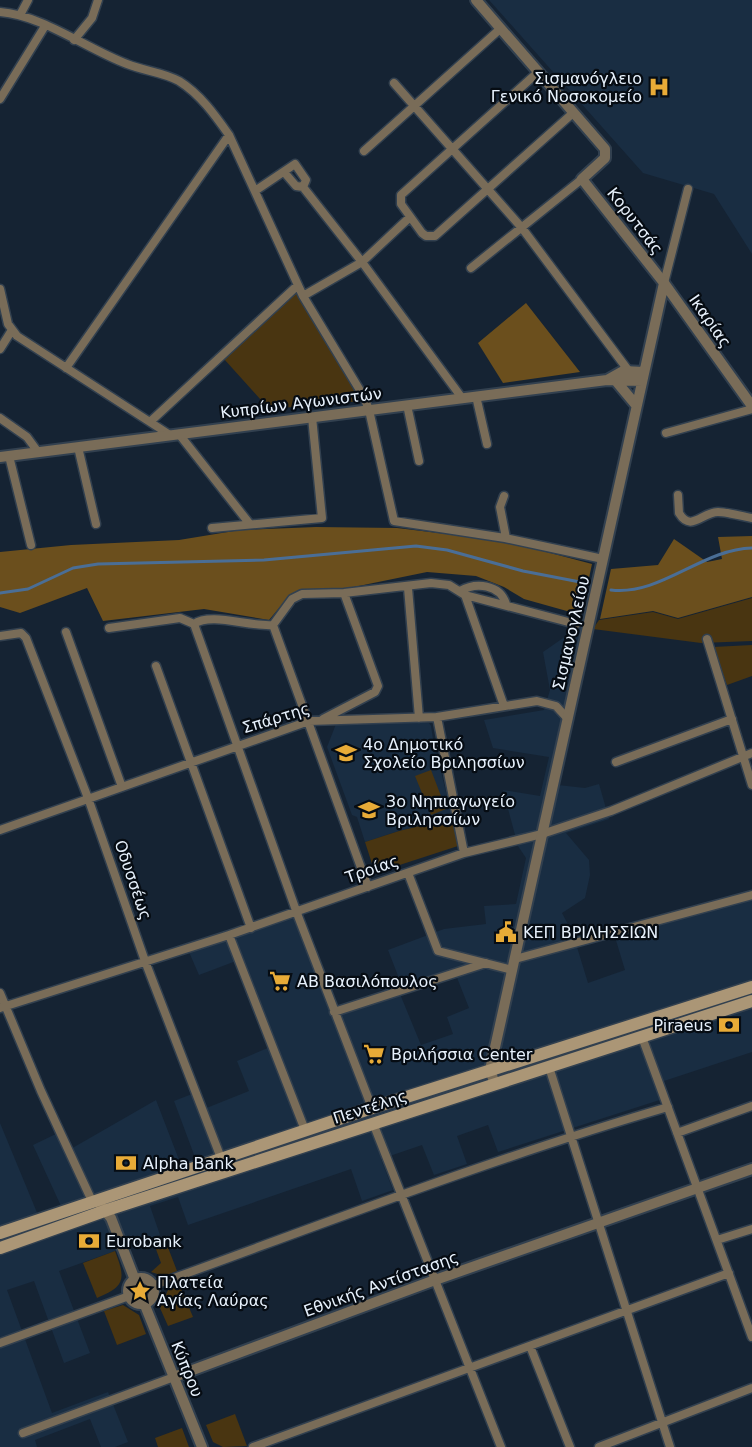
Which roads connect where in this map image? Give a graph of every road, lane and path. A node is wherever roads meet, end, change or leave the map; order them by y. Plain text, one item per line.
1 (28, 0) edge
2 (98, 0) edge
3 (476, 0) edge
4 (0, 12) edge
5 (20, 15) junction
6 (45, 26) junction
7 (500, 30) junction
8 (74, 40) junction
9 (537, 73) junction
10 (394, 83) dead end
11 (0, 99) edge
12 (414, 106) junction
13 (573, 113) junction
14 (229, 135) junction
15 (454, 148) junction
16 (364, 151) dead end
17 (284, 172) junction
18 (582, 178) junction
19 (303, 186) junction
20 (489, 188) junction
21 (688, 189) dead end
22 (255, 191) junction
23 (410, 217) junction
24 (522, 228) junction
25 (362, 262) junction
26 (471, 268) dead end
27 (664, 283) junction
28 (298, 285) junction
29 (0, 289) edge
30 (303, 296) junction
31 (12, 330) junction
32 (0, 349) edge
33 (66, 368) junction
34 (628, 370) junction
35 (643, 376) junction
36 (611, 380) junction
37 (476, 396) junction
38 (462, 398) junction
39 (407, 405) junction
40 (636, 405) junction
41 (752, 408) edge
42 (369, 410) junction
43 (312, 417) junction
44 (0, 418) edge
45 (151, 421) junction
46 (666, 433) dead end
47 (174, 435) junction
48 (487, 444) dead end
49 (78, 447) junction
50 (38, 452) junction
51 (4, 457) edge
52 (419, 460) dead end
53 (678, 495) dead end
54 (504, 496) dead end
55 (752, 518) edge
56 (249, 523) junction
57 (96, 524) dead end
58 (212, 528) dead end
59 (506, 538) junction
60 (31, 545) dead end
61 (603, 559) junction
62 (408, 588) junction
63 (344, 593) junction
64 (462, 593) junction
65 (506, 604) junction
66 (194, 624) junction
67 (576, 624) dead end
68 (273, 625) junction
69 (109, 628) dead end
70 (66, 632) dead end
71 (0, 636) edge
72 (707, 639) dead end
73 (156, 666) dead end
74 (504, 706) junction
75 (436, 717) junction
76 (419, 718) junction
77 (322, 719) junction
78 (568, 719) junction
79 (732, 719) junction
80 (309, 721) junction
81 (236, 746) junction
82 (752, 753) edge
83 (743, 757) junction
84 (616, 762) dead end
85 (191, 763) junction
86 (752, 785) edge
87 (122, 787) junction
88 (88, 798) junction
89 (0, 830) edge
90 (542, 834) junction
91 (464, 853) junction
92 (408, 873) junction
93 (368, 887) junction
94 (752, 895) edge
95 (296, 910) junction
96 (250, 928) junction
97 (229, 935) junction
98 (145, 961) junction
99 (486, 963) junction
100 (514, 964) junction
101 (752, 987) edge
102 (0, 993) edge
103 (752, 1001) edge
104 (2, 1007) edge
105 (334, 1012) junction
106 (642, 1037) junction
107 (549, 1066) junction
108 (490, 1070) junction
109 (495, 1084) junction
110 (752, 1106) edge
111 (668, 1107) junction
112 (372, 1108) junction
113 (374, 1123) junction
114 (305, 1130) junction
115 (677, 1133) junction
116 (571, 1137) junction
117 (221, 1158) junction
118 (752, 1169) edge
119 (698, 1189) junction
120 (402, 1195) junction
121 (92, 1201) junction
122 (107, 1210) junction
123 (599, 1222) junction
124 (752, 1229) edge
125 (0, 1233) edge
126 (717, 1240) junction
127 (0, 1248) edge
128 (729, 1273) junction
129 (135, 1280) junction
130 (435, 1280) junction
131 (152, 1286) junction
132 (129, 1296) junction
133 (144, 1303) junction
134 (626, 1311) junction
135 (748, 1314) edge
136 (752, 1337) edge
137 (0, 1343) edge
138 (530, 1346) junction
139 (470, 1368) junction
140 (174, 1377) junction
141 (752, 1388) edge
142 (661, 1423) junction
143 (23, 1433) dead end
144 (202, 1447) edge
145 (253, 1447) edge
146 (501, 1447) edge
147 (570, 1447) edge
148 (598, 1447) edge
149 (670, 1447) edge

1 - 5 street
2 - 8 street
3 - 7 street
4 - 5 street
5 - 6 street
6 - 8 street
6 - 11 street
7 - 9 street
7 - 12 street
8 - 14 street
9 - 13 street
9 - 15 street
10 - 12 street
12 - 15 street
12 - 16 street
13 - 18 street
13 - 20 street
14 - 22 street
14 - 33 street
15 - 20 street
15 - 23 street
17 - 19 street
17 - 19 street
17 - 22 street
18 - 24 street
18 - 27 street, Κορυτσάς
19 - 25 street
20 - 23 street
20 - 24 street
21 - 27 street, Σισμανογλείου
22 - 28 street
23 - 25 street
24 - 26 street
24 - 34 street
25 - 30 street
25 - 38 street
27 - 35 street, Σισμανογλείου
27 - 41 street, Ικαρίας
28 - 30 street
28 - 45 street
29 - 31 street
30 - 42 street
31 - 32 street
31 - 33 street
33 - 45 street
34 - 35 street
34 - 36 street, Κυπρίων Αγωνιστών
35 - 36 street, Κυπρίων Αγωνιστών
35 - 40 street, Σισμανογλείου
36 - 37 street, Κυπρίων Αγωνιστών
36 - 40 street
37 - 38 street, Κυπρίων Αγωνιστών
37 - 48 street
38 - 39 street, Κυπρίων Αγωνιστών
39 - 42 street, Κυπρίων Αγωνιστών
39 - 52 street
40 - 61 street, Σισμανογλείου
41 - 46 street
42 - 43 street, Κυπρίων Αγωνιστών
42 - 59 street
43 - 47 street, Κυπρίων Αγωνιστών
43 - 56 street
44 - 50 street
45 - 47 street
47 - 49 street, Κυπρίων Αγωνιστών
47 - 56 street
49 - 50 street, Κυπρίων Αγωνιστών
49 - 57 street
50 - 51 street, Κυπρίων Αγωνιστών
51 - 60 street
53 - 55 street
54 - 59 street
56 - 58 street
59 - 61 street
61 - 78 street, Σισμανογλείου
62 - 63 street
62 - 64 street
62 - 76 street
63 - 68 street
63 - 77 street
64 - 65 street
64 - 65 street
64 - 74 street
65 - 67 street
66 - 68 street
66 - 69 street
66 - 81 street
68 - 80 street
70 - 87 street
71 - 88 street, Οδυσσέως
72 - 79 street
73 - 85 street
74 - 75 street, Σπάρτης
74 - 78 street, Σπάρτης
75 - 76 street, Σπάρτης
75 - 91 street
76 - 77 street, Σπάρτης
77 - 80 street, Σπάρτης
78 - 90 street, Σισμανογλείου
79 - 83 street
79 - 84 street
80 - 81 street, Σπάρτης
80 - 93 street
81 - 85 street, Σπάρτης
81 - 95 street
82 - 83 street, Τροίας
83 - 86 street
83 - 90 street, Τροίας
85 - 87 street, Σπάρτης
85 - 96 street
87 - 88 street, Σπάρτης
88 - 89 street, Σπάρτης
88 - 98 street, Οδυσσέως
90 - 91 street, Τροίας
90 - 100 street, Σισμανογλείου
91 - 92 street, Τροίας
92 - 93 street, Τροίας
92 - 99 street
93 - 95 street, Τροίας
94 - 100 street
95 - 96 street, Τροίας
95 - 105 street
96 - 97 street, Τροίας
97 - 98 street, Τροίας
97 - 114 street
98 - 104 street, Τροίας
98 - 117 street, Οδυσσέως
99 - 100 street
99 - 105 street
100 - 108 street, Σισμανογλείου
101 - 108 main road, Πεντέλης
102 - 104 street
103 - 106 main road, Πεντέλης
104 - 121 street
105 - 112 street
106 - 107 main road, Πεντέλης
106 - 111 street
107 - 109 main road, Πεντέλης
107 - 116 street
108 - 109 street
108 - 112 main road, Πεντέλης
109 - 113 main road, Πεντέλης
110 - 115 street
111 - 115 street
111 - 116 street
112 - 114 main road, Πεντέλης
113 - 120 street
113 - 122 main road, Πεντέλης
114 - 117 main road, Πεντέλης
115 - 119 street
116 - 120 street
116 - 123 street
117 - 121 main road, Πεντέλης
118 - 119 street, Εθνικής Αντίστασης
119 - 123 street, Εθνικής Αντίστασης
119 - 126 street
120 - 130 street
120 - 131 street
121 - 122 street
121 - 125 main road, Πεντέλης
122 - 127 main road, Πεντέλης
122 - 129 street
123 - 130 street, Εθνικής Αντίστασης
123 - 134 street
124 - 126 street
126 - 128 street
128 - 134 street
128 - 135 street
129 - 131 street
129 - 132 street
130 - 139 street
130 - 140 street, Εθνικής Αντίστασης
131 - 133 street
132 - 133 street
132 - 137 street
133 - 140 street, Κύπρου
134 - 138 street
134 - 142 street
135 - 136 street
138 - 139 street
138 - 147 street
139 - 145 street
139 - 146 street
140 - 143 street, Εθνικής Αντίστασης
140 - 144 street, Κύπρου
141 - 142 street
142 - 148 street
142 - 149 street

